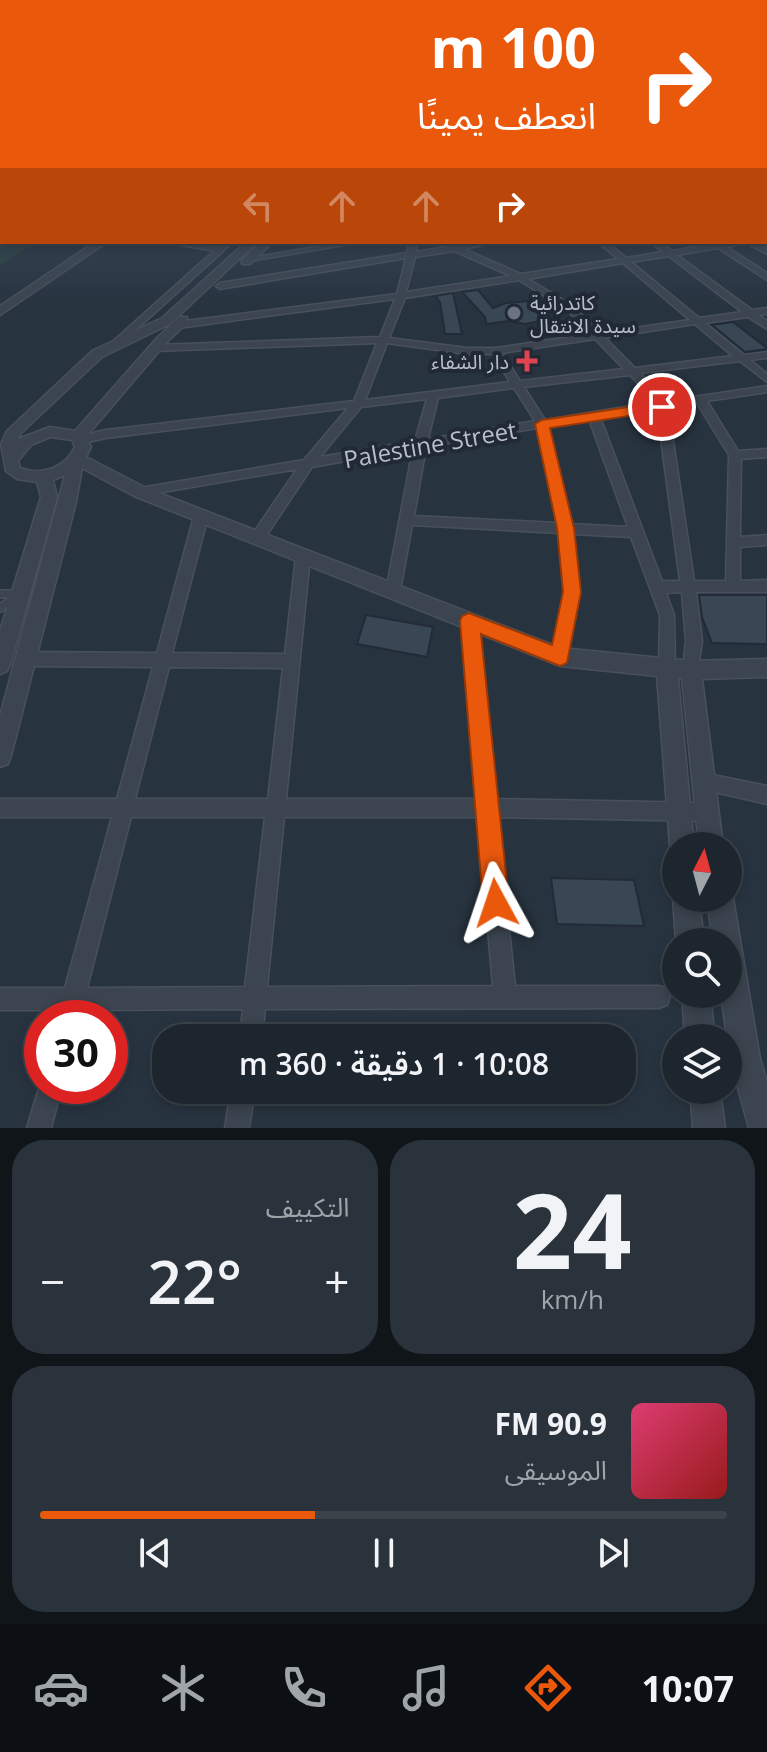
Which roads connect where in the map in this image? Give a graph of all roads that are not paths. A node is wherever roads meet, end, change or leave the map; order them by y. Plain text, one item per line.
1 (99, 244) edge
2 (182, 244) edge
3 (227, 244) edge
4 (250, 244) edge
5 (266, 244) edge
6 (301, 244) edge
7 (346, 244) edge
8 (413, 244) edge
9 (447, 244) edge
10 (480, 244) edge
11 (604, 244) edge
12 (658, 244) edge
13 (717, 244) edge
14 (456, 248) junction
15 (220, 250) junction
16 (669, 253) junction
17 (288, 254) junction
18 (410, 255) junction
19 (249, 259) junction
20 (623, 259) junction
21 (518, 276) junction
22 (767, 277) edge
23 (220, 286) junction
24 (401, 296) junction
25 (0, 311) edge
26 (767, 311) edge
27 (750, 314) junction
28 (698, 322) junction
29 (178, 325) junction
30 (767, 326) edge
31 (600, 336) junction
32 (386, 340) junction
33 (113, 346) junction
34 (155, 348) junction
35 (496, 351) junction
36 (767, 355) edge
37 (742, 358) junction
38 (634, 370) junction
39 (518, 386) junction
40 (766, 388) edge
41 (433, 396) junction
42 (701, 400) junction
43 (358, 404) junction
44 (662, 407) junction
45 (593, 415) junction
46 (542, 424) junction
47 (43, 434) junction
48 (7, 435) edge
49 (79, 438) junction
50 (420, 446) junction
51 (767, 453) edge
52 (735, 455) junction
53 (76, 461) junction
54 (8, 466) edge
55 (306, 466) junction
56 (44, 476) junction
57 (140, 492) junction
58 (201, 516) junction
59 (406, 520) junction
60 (565, 528) junction
61 (636, 532) junction
62 (257, 538) junction
63 (767, 540) edge
64 (734, 542) junction
65 (303, 556) junction
66 (733, 585) junction
67 (767, 586) edge
68 (656, 587) junction
69 (687, 587) junction
70 (393, 591) junction
71 (0, 594) edge
72 (20, 594) junction
73 (0, 608) edge
74 (469, 621) junction
75 (560, 657) junction
76 (26, 659) junction
77 (164, 659) junction
78 (292, 661) junction
79 (0, 665) edge
80 (667, 668) junction
81 (767, 668) edge
82 (691, 670) junction
83 (0, 756) edge
84 (703, 782) junction
85 (767, 795) edge
86 (277, 807) junction
87 (0, 808) edge
88 (125, 808) junction
89 (487, 808) junction
90 (680, 809) junction
91 (706, 812) junction
92 (681, 832) edge
93 (709, 832) edge
94 (659, 997) dead end
95 (257, 998) junction
96 (505, 998) junction
97 (0, 999) edge
98 (73, 1000) edge
99 (24, 1002) edge
100 (128, 1005) edge
101 (737, 1008) edge
102 (253, 1024) edge
103 (45, 1104) edge
104 (241, 1104) edge
105 (706, 1104) edge
106 (39, 1128) edge
107 (237, 1128) edge
108 (709, 1128) edge
109 (765, 1128) edge

1 - 25 street
2 - 15 street
3 - 15 street
4 - 33 street
5 - 19 street
6 - 17 street
7 - 17 street
8 - 18 street
9 - 14 street
10 - 14 street
11 - 20 street
12 - 16 street
13 - 16 street
13 - 22 street
14 - 18 street
14 - 21 street
15 - 33 street
16 - 20 street
16 - 27 street
17 - 19 street
18 - 23 street
18 - 24 street
19 - 23 street
20 - 21 street
20 - 28 street
21 - 24 street
21 - 31 street
23 - 29 street
24 - 29 street
24 - 32 street
26 - 27 street
27 - 28 street
27 - 30 street
28 - 31 street
28 - 37 street
29 - 34 street
31 - 35 street
31 - 38 street
32 - 34 street
32 - 35 street
32 - 43 street
33 - 48 street
34 - 49 street
35 - 39 street
36 - 37 street
37 - 38 street
37 - 40 street
38 - 39 street
38 - 44 street
39 - 41 street
39 - 46 street
40 - 42 street, Palestine Street
41 - 43 street
41 - 50 street
42 - 44 street, Palestine Street
42 - 52 street
43 - 49 street
43 - 55 street
44 - 45 street, Palestine Street
44 - 69 street
45 - 46 street, Palestine Street
45 - 61 street
46 - 50 street, Palestine Street
46 - 60 street
47 - 48 street
47 - 49 street
47 - 54 street
48 - 54 street
49 - 53 street
50 - 55 street, Palestine Street
50 - 59 street
51 - 52 street
52 - 64 street
53 - 56 street
53 - 57 street
53 - 76 street
54 - 56 street
55 - 57 street, Palestine Street
55 - 62 street
56 - 72 street
57 - 58 street
58 - 62 street
58 - 77 street
59 - 60 street
59 - 70 street
60 - 61 street
60 - 75 street
61 - 68 street
62 - 65 street
63 - 64 street
64 - 66 street
65 - 70 street
65 - 78 street
66 - 67 street
66 - 69 street
68 - 69 street
68 - 80 street
69 - 82 street
70 - 74 street
71 - 72 lane
72 - 73 lane
72 - 79 street
74 - 75 street
74 - 89 street
75 - 80 street
76 - 77 street
76 - 83 street
77 - 78 street
77 - 88 street
78 - 86 street
80 - 82 street
80 - 90 street
81 - 82 street
82 - 84 street
84 - 85 street
84 - 91 street
86 - 88 street
86 - 89 street
86 - 95 street
87 - 88 street
88 - 98 street
89 - 90 street
89 - 96 street
90 - 91 street
90 - 92 street
91 - 93 street
94 - 96 street
95 - 96 street
95 - 100 street
95 - 102 street
97 - 99 street
101 - 109 street
103 - 106 street
104 - 107 street
105 - 108 street

